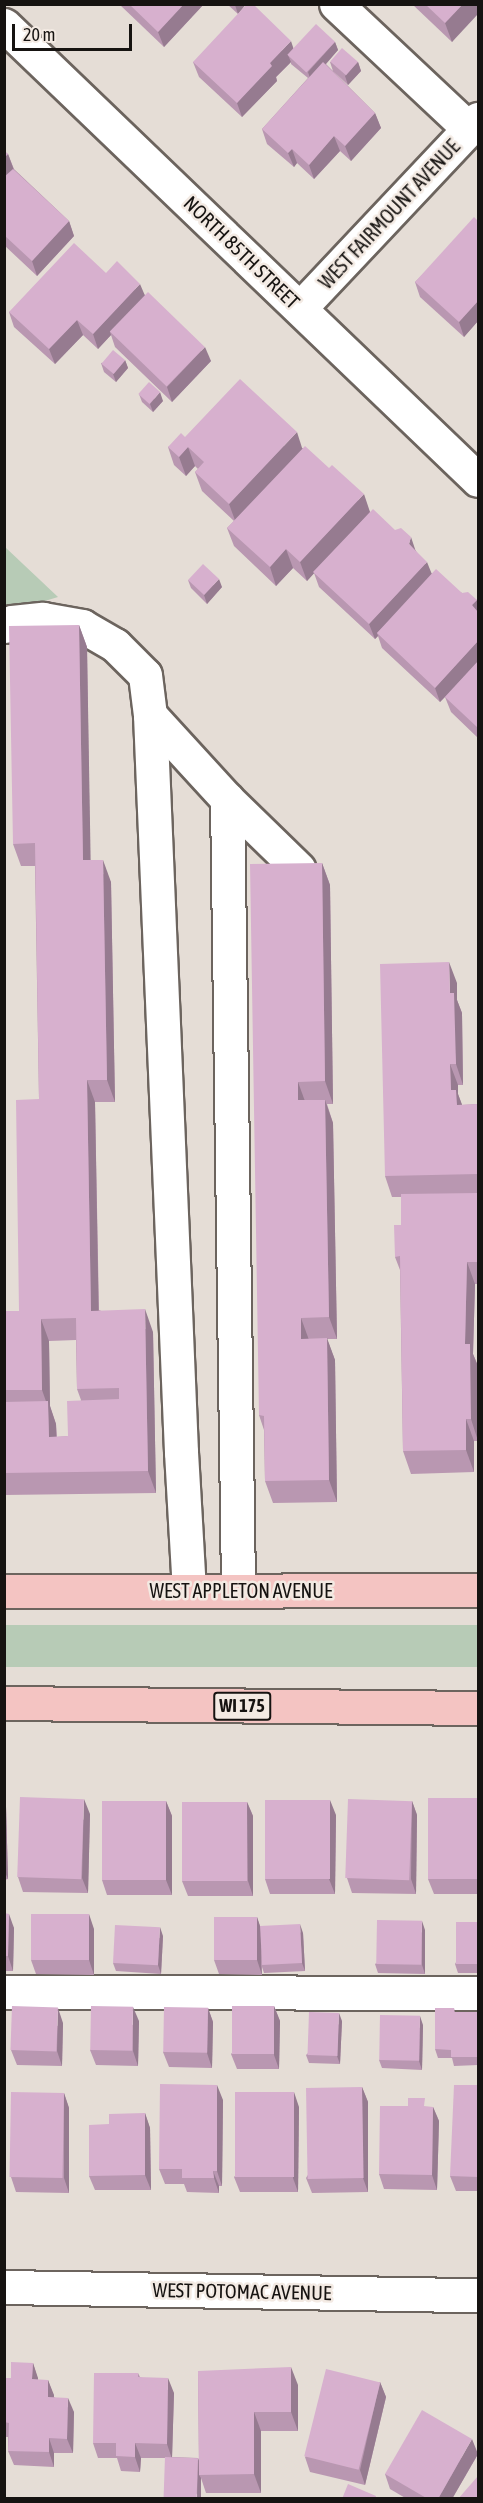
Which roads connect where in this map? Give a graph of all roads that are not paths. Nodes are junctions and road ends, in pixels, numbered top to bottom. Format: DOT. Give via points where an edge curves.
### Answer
graph roads {
  1 [pos="336,4"];
  2 [pos="4,25"];
  3 [pos="474,124"];
  4 [pos="300,309"];
  5 [pos="478,480"];
  6 [pos="4,626"];
  7 [pos="150,715"];
  8 [pos="227,799"];
  9 [pos="300,869"];
  10 [pos="189,1590"];
  11 [pos="478,1590"];
  12 [pos="4,1591"];
  13 [pos="238,1591"];
  14 [pos="4,1704"];
  15 [pos="478,1708"];
  16 [pos="4,1992"];
  17 [pos="478,1993"];
  18 [pos="4,2287"];
  19 [pos="478,2295"];
  1 -- 3 [label="street"];
  2 -- 4 [label="street, NORTH 85TH STREET"];
  3 -- 4 [label="street, WEST FAIRMOUNT AVENUE"];
  4 -- 5 [label="street, NORTH 85TH STREET"];
  6 -- 7 [label="street" via="43,619 82,626 116,645 145,675"];
  7 -- 8 [label="street"];
  7 -- 10 [label="street"];
  8 -- 9 [label="street"];
  8 -- 13 [label="street"];
  10 -- 12 [label="main road, WEST APPLETON AVENUE"];
  10 -- 13 [label="main road, WEST APPLETON AVENUE"];
  11 -- 13 [label="main road, WEST APPLETON AVENUE"];
  14 -- 15 [label="main road, WI 175"];
  16 -- 17 [label="street"];
  18 -- 19 [label="street, WEST POTOMAC AVENUE"];
}
